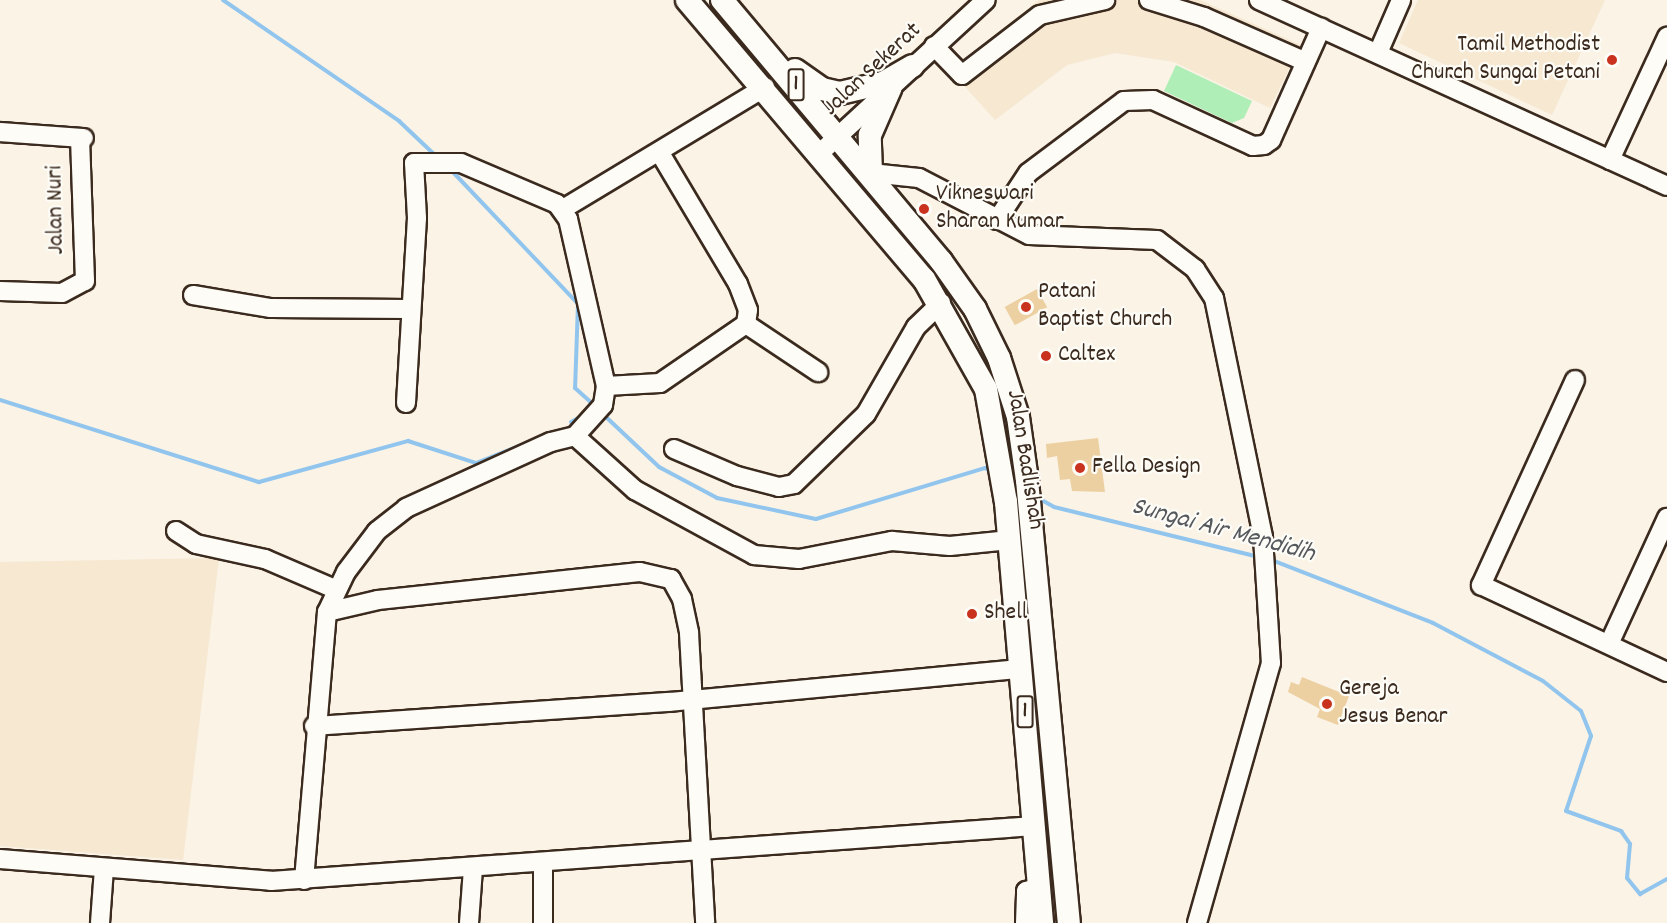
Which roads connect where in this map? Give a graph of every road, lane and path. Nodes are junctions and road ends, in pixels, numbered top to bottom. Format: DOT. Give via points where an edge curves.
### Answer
graph roads {
  1 [pos="687,0"];
  2 [pos="722,0"];
  3 [pos="986,0"];
  4 [pos="1105,0"];
  5 [pos="1149,0"];
  6 [pos="1259,0"];
  7 [pos="1401,0"];
  8 [pos="1321,28"];
  9 [pos="753,34"];
  10 [pos="1667,37"];
  11 [pos="934,46"];
  12 [pos="1378,53"];
  13 [pos="1306,62"];
  14 [pos="913,66"];
  15 [pos="765,87"];
  16 [pos="891,87"];
  17 [pos="0,132"];
  18 [pos="839,135"];
  19 [pos="821,152"];
  20 [pos="660,153"];
  21 [pos="1610,160"];
  22 [pos="871,173"];
  23 [pos="1667,186"];
  24 [pos="563,209"];
  25 [pos="997,220"];
  26 [pos="0,291"];
  27 [pos="193,295"];
  28 [pos="940,303"];
  29 [pos="408,309"];
  30 [pos="746,324"];
  31 [pos="818,372"];
  32 [pos="1575,380"];
  33 [pos="606,386"];
  34 [pos="406,403"];
  35 [pos="575,436"];
  36 [pos="675,448"];
  37 [pos="1667,518"];
  38 [pos="176,531"];
  39 [pos="1010,540"];
  40 [pos="1661,549"];
  41 [pos="335,589"];
  42 [pos="327,612"];
  43 [pos="1609,644"];
  44 [pos="1022,669"];
  45 [pos="1667,672"];
  46 [pos="692,699"];
  47 [pos="314,726"];
  48 [pos="1034,826"];
  49 [pos="702,852"];
  50 [pos="1036,855"];
  51 [pos="0,859"];
  52 [pos="543,863"];
  53 [pos="104,868"];
  54 [pos="474,868"];
  55 [pos="304,880"];
  56 [pos="1039,887"];
  57 [pos="100,923"];
  58 [pos="469,923"];
  59 [pos="543,923"];
  60 [pos="705,923"];
  61 [pos="1025,923"];
  62 [pos="1042,923"];
  63 [pos="1054,923"];
  64 [pos="1069,923"];
  65 [pos="1197,923"];
  1 -- 15 [label="main road, Jalan Badlishah / 1"];
  2 -- 9 [label="main road, Jalan Badlishah / 1"];
  3 -- 11 [label="street, Jalan Sekerat"];
  4 -- 11 [label="street" via="1040,15 962,75"];
  5 -- 13 [label="street" via="1204,17"];
  6 -- 8 [label="street"];
  7 -- 12 [label="street"];
  8 -- 12 [label="street"];
  8 -- 13 [label="street"];
  9 -- 14 [label="main road" via="806,79 840,93 866,89"];
  9 -- 18 [label="main road, Jalan Badlishah / 1"];
  10 -- 21 [label="street"];
  11 -- 14 [label="street, Jalan Sekerat"];
  12 -- 21 [label="street"];
  13 -- 25 [label="street" via="1264,145 1253,146 1153,100 1124,101 1028,173"];
  14 -- 16 [label="street, Jalan Sekerat"];
  15 -- 19 [label="main road, Jalan Badlishah / 1"];
  15 -- 20 [label="street"];
  16 -- 18 [label="street, Jalan Sekerat"];
  16 -- 22 [label="main road" via="870,135"];
  17 -- 26 [label="street, Jalan Nuri" via="82,138 86,280 62,292"];
  18 -- 19 [label="street, Jalan Sekerat"];
  18 -- 22 [label="main road, Jalan Badlishah / 1"];
  19 -- 28 [label="main road, Jalan Badlishah / 1"];
  20 -- 24 [label="street"];
  20 -- 30 [label="street" via="738,284 748,310"];
  21 -- 23 [label="street"];
  22 -- 25 [label="street" via="919,178"];
  22 -- 64 [label="main road, Jalan Badlishah / 1" via="975,309 1013,398 1027,480"];
  24 -- 29 [label="street" via="451,162 422,163"];
  24 -- 33 [label="street"];
  25 -- 65 [label="street" via="1038,237 1157,240 1195,268 1219,311 1263,537 1269,583 1268,681"];
  27 -- 29 [label="street" via="271,308"];
  28 -- 36 [label="street" via="916,327 866,414 794,484 779,487 737,477"];
  28 -- 39 [label="main road, Jalan Badlishah / 1" via="986,389 1003,467"];
  29 -- 34 [label="street"];
  30 -- 31 [label="street"];
  30 -- 33 [label="street" via="660,383"];
  32 -- 43 [label="street" via="1481,585"];
  33 -- 35 [label="street" via="603,405"];
  35 -- 39 [label="street" via="635,490 754,555 799,559 892,542 950,546"];
  35 -- 41 [label="street" via="551,442 406,508 377,531"];
  37 -- 40 [label="street"];
  38 -- 41 [label="street" via="196,544 265,559"];
  39 -- 44 [label="main road, Jalan Badlishah / 1"];
  40 -- 43 [label="street"];
  41 -- 42 [label="street"];
  42 -- 46 [label="street" via="378,600 652,572 671,579 682,599"];
  42 -- 47 [label="street"];
  43 -- 45 [label="street"];
  44 -- 46 [label="street"];
  44 -- 48 [label="main road, Jalan Badlishah / 1"];
  46 -- 47 [label="street"];
  46 -- 49 [label="street"];
  47 -- 55 [label="street"];
  48 -- 49 [label="street"];
  48 -- 50 [label="main road, Jalan Badlishah / 1"];
  49 -- 52 [label="street"];
  49 -- 60 [label="street"];
  50 -- 56 [label="main road, Jalan Badlishah / 1"];
  50 -- 63 [label="main road" via="1048,879"];
  51 -- 53 [label="street"];
  52 -- 54 [label="street"];
  52 -- 59 [label="street"];
  53 -- 55 [label="street" via="239,881"];
  53 -- 57 [label="street"];
  54 -- 55 [label="street"];
  54 -- 58 [label="street"];
  56 -- 61 [label="street" via="1026,891"];
  56 -- 62 [label="main road, Jalan Badlishah / 1"];
}
